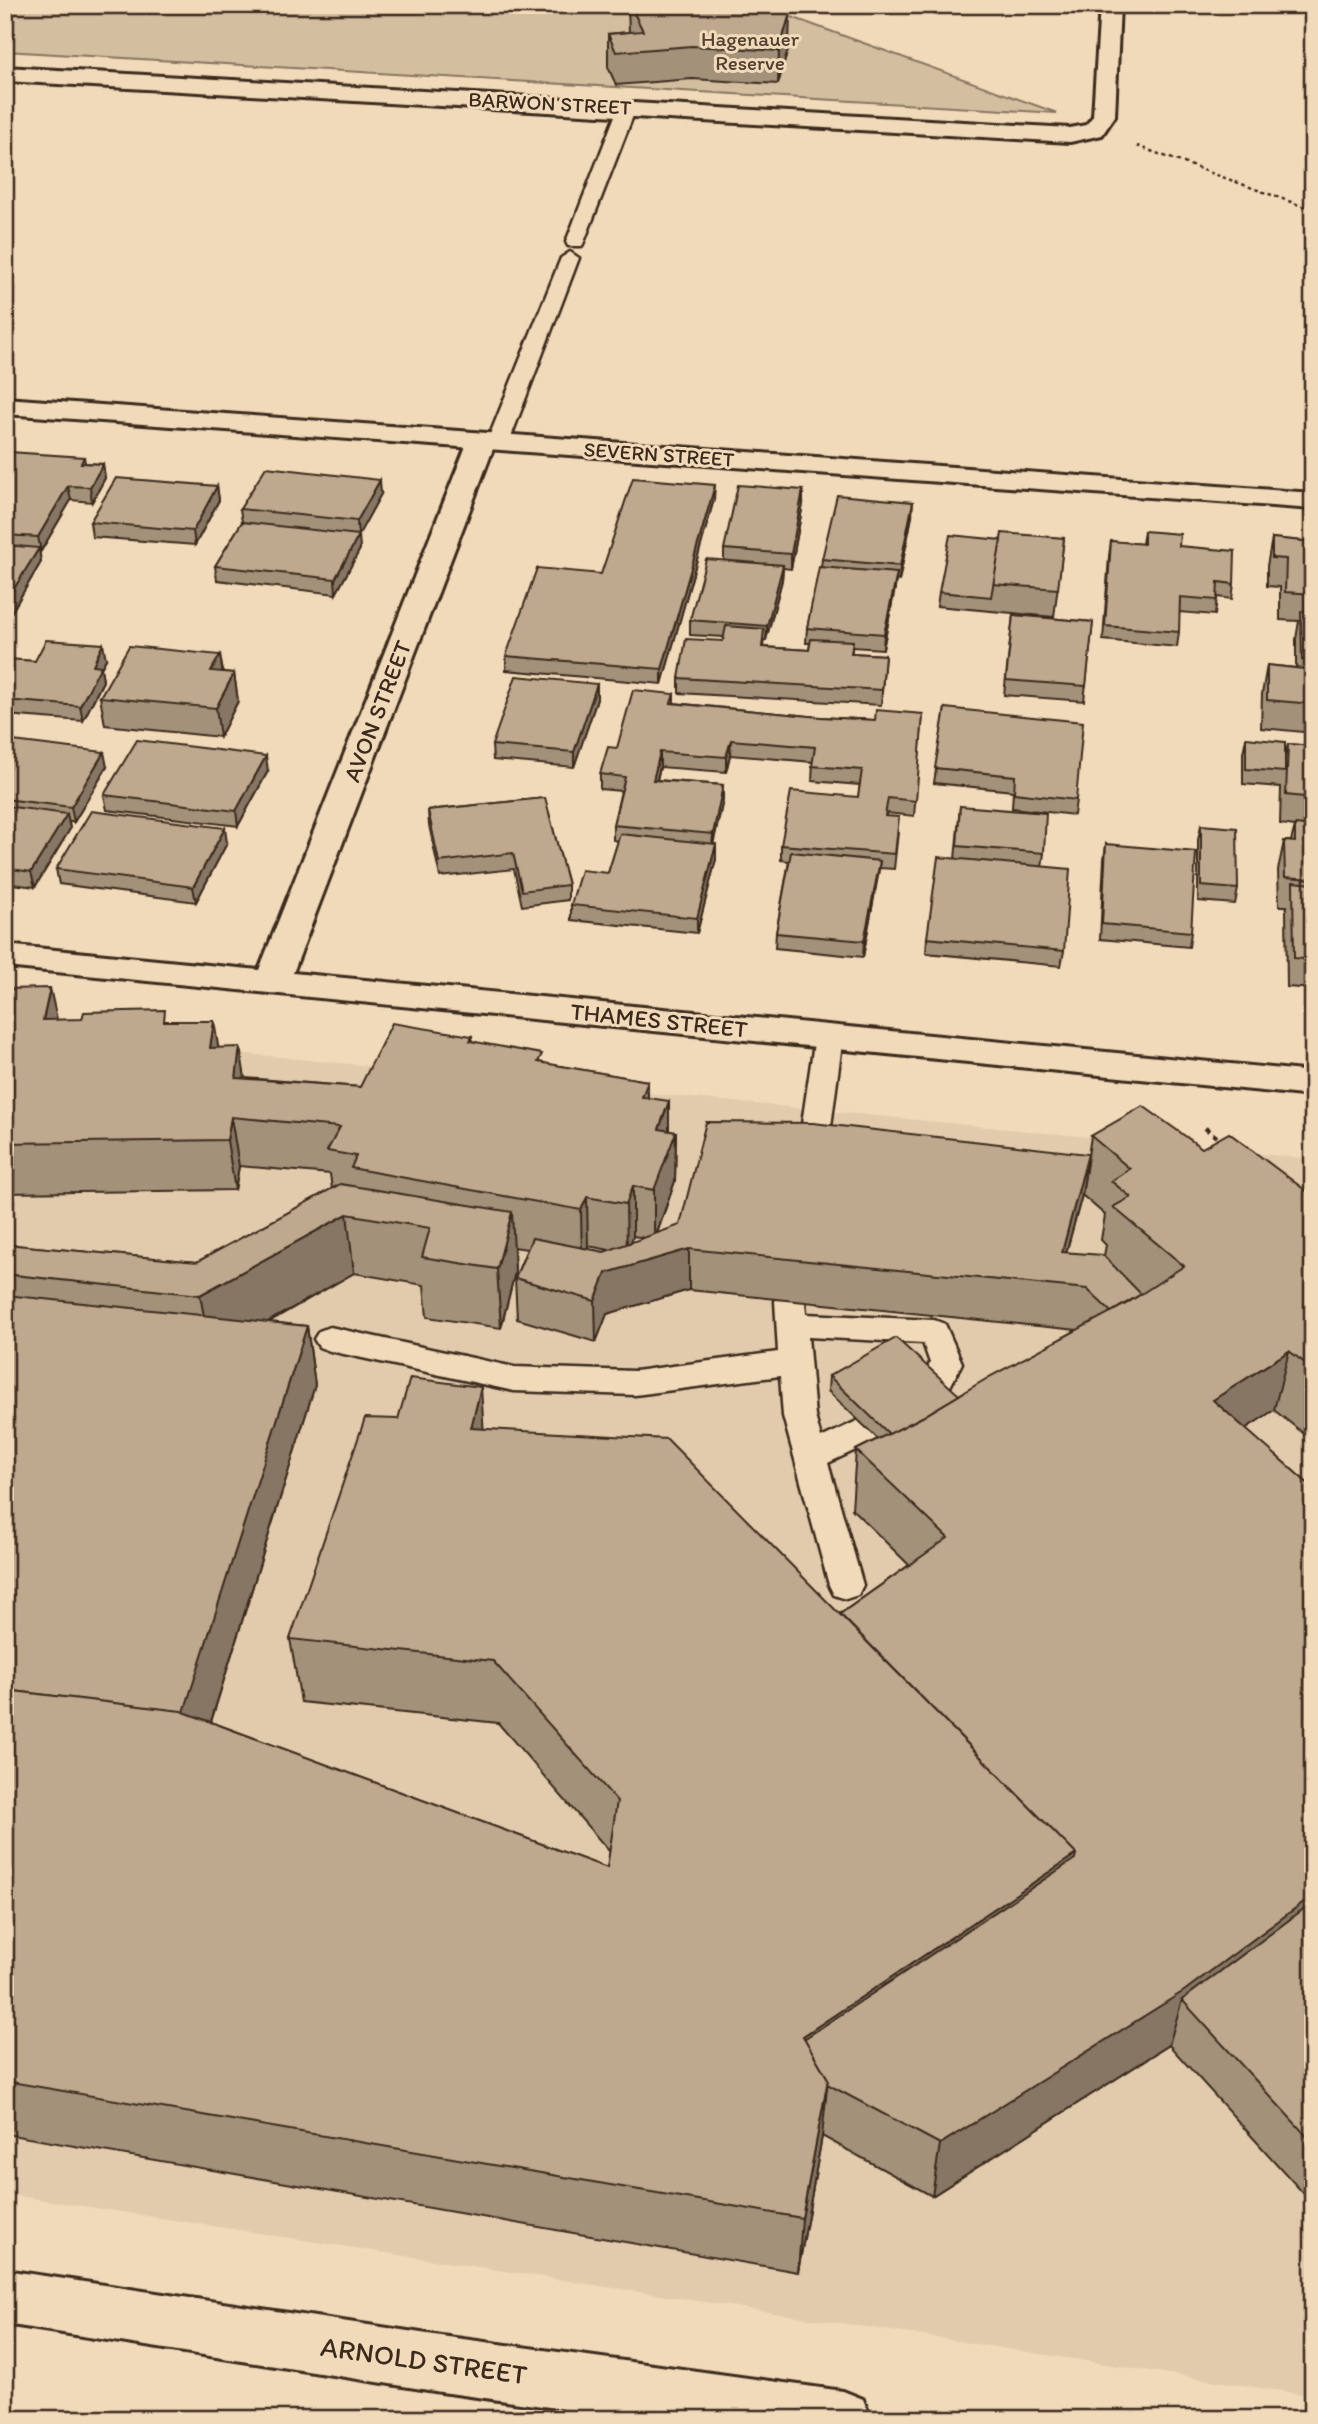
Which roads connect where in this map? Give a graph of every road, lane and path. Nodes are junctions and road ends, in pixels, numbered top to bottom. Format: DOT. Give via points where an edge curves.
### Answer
graph roads {
  1 [pos="1110,5"];
  2 [pos="5,74"];
  3 [pos="626,108"];
  4 [pos="1094,130"];
  5 [pos="1313,210"];
  6 [pos="5,406"];
  7 [pos="490,442"];
  8 [pos="1313,500"];
  9 [pos="5,956"];
  10 [pos="272,981"];
  11 [pos="829,1036"];
  12 [pos="1313,1084"];
  13 [pos="1205,1128"];
  14 [pos="1226,1145"];
  15 [pos="811,1164"];
  16 [pos="330,1339"];
  17 [pos="795,1362"];
  18 [pos="810,1457"];
  19 [pos="846,1585"];
  20 [pos="5,2297"];
  21 [pos="843,2419"];
  1 -- 4 [label="street" via="1104,116"];
  2 -- 3 [label="street, BARWON STREET"];
  3 -- 4 [label="street, BARWON STREET" via="1070,135"];
  3 -- 7 [label="lane" via="573,250"];
  4 -- 5 [label="path"];
  6 -- 7 [label="street, SEVERN STREET"];
  7 -- 8 [label="street, SEVERN STREET"];
  7 -- 10 [label="street, AVON STREET"];
  9 -- 10 [label="street, THAMES STREET"];
  10 -- 11 [label="street, THAMES STREET"];
  11 -- 12 [label="street, THAMES STREET"];
  11 -- 15 [label="lane"];
  13 -- 14 [label="path"];
  16 -- 17 [label="lane" via="514,1380 635,1383"];
  17 -- 18 [label="lane" via="799,1416"];
  17 -- 18 [label="lane" via="791,1313 934,1332 946,1363 934,1389 868,1430"];
  18 -- 19 [label="lane"];
  20 -- 21 [label="street, ARNOLD STREET"];
}
